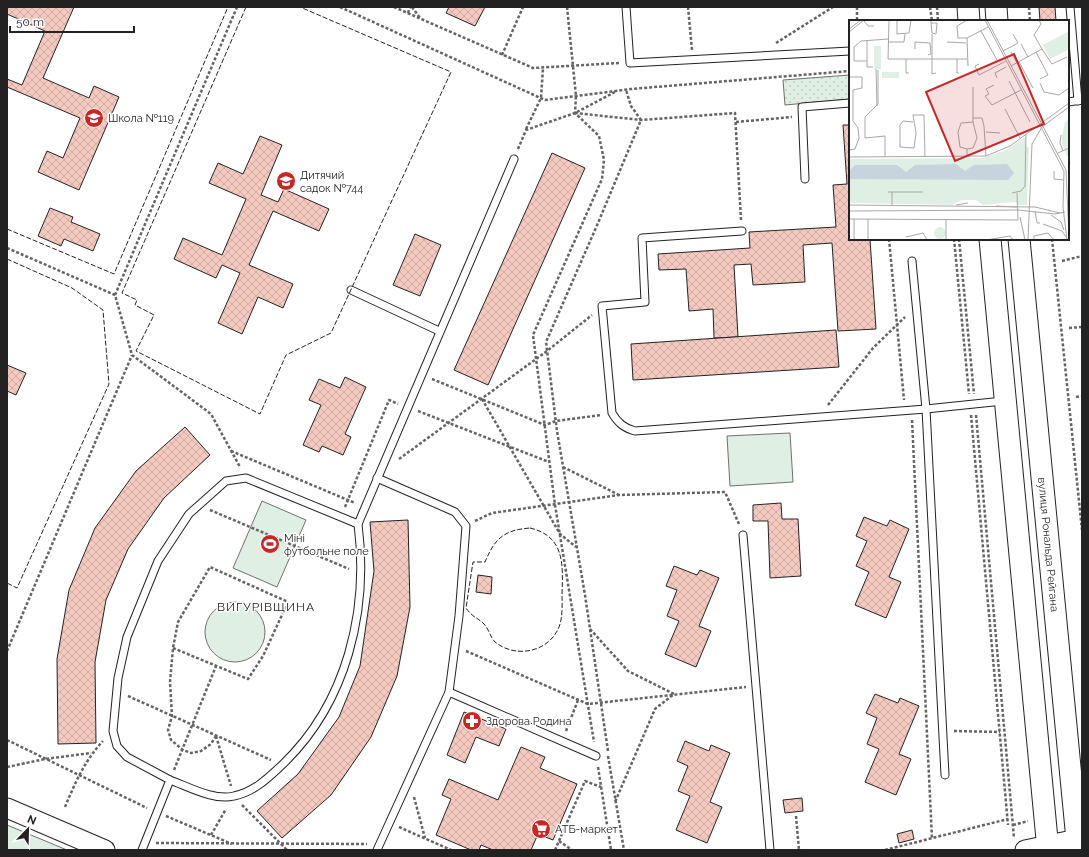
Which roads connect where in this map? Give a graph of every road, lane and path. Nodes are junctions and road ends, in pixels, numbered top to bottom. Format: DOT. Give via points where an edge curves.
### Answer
graph roads {
  1 [pos="237,7"];
  2 [pos="340,7"];
  3 [pos="394,7"];
  4 [pos="411,7"];
  5 [pos="523,7"];
  6 [pos="567,7"];
  7 [pos="626,7"];
  8 [pos="688,7"];
  9 [pos="833,7"];
  10 [pos="857,7"];
  11 [pos="930,7"];
  12 [pos="937,7"];
  13 [pos="968,7"];
  14 [pos="996,7"];
  15 [pos="1028,7"];
  16 [pos="1070,7"];
  17 [pos="408,13"];
  18 [pos="421,19"];
  19 [pos="857,20"];
  20 [pos="932,20"];
  21 [pos="938,20"];
  22 [pos="969,20"];
  23 [pos="997,20"];
  24 [pos="1030,20"];
  25 [pos="780,45"];
  26 [pos="699,51"];
  27 [pos="849,51"];
  28 [pos="502,55"];
  29 [pos="630,63"];
  30 [pos="574,66"];
  31 [pos="543,68"];
  32 [pos="849,71"];
  33 [pos="626,90"];
  34 [pos="617,91"];
  35 [pos="576,96"];
  36 [pos="541,98"];
  37 [pos="1080,100"];
  38 [pos="1069,102"];
  39 [pos="849,103"];
  40 [pos="575,113"];
  41 [pos="802,116"];
  42 [pos="641,120"];
  43 [pos="736,122"];
  44 [pos="526,130"];
  45 [pos="514,159"];
  46 [pos="805,179"];
  47 [pos="742,231"];
  48 [pos="889,240"];
  49 [pos="954,240"];
  50 [pos="959,240"];
  51 [pos="990,240"];
  52 [pos="1019,240"];
  53 [pos="1052,240"];
  54 [pos="7,248"];
  55 [pos="1082,256"];
  56 [pos="912,261"];
  57 [pos="1062,261"];
  58 [pos="351,290"];
  59 [pos="115,295"];
  60 [pos="602,306"];
  61 [pos="916,306"];
  62 [pos="897,325"];
  63 [pos="1082,327"];
  64 [pos="1069,328"];
  65 [pos="439,330"];
  66 [pos="547,352"];
  67 [pos="132,355"];
  68 [pos="536,359"];
  69 [pos="421,374"];
  70 [pos="1082,396"];
  71 [pos="1076,397"];
  72 [pos="482,398"];
  73 [pos="1004,401"];
  74 [pos="972,405"];
  75 [pos="407,407"];
  76 [pos="926,409"];
  77 [pos="908,411"];
  78 [pos="612,413"];
  79 [pos="818,417"];
  80 [pos="556,421"];
  81 [pos="448,423"];
  82 [pos="545,425"];
  83 [pos="508,445"];
  84 [pos="231,451"];
  85 [pos="550,462"];
  86 [pos="563,467"];
  87 [pos="378,476"];
  88 [pos="246,478"];
  89 [pos="619,495"];
  90 [pos="348,500"];
  91 [pos="569,502"];
  92 [pos="555,505"];
  93 [pos="544,506"];
  94 [pos="365,507"];
  95 [pos="210,510"];
  96 [pos="341,518"];
  97 [pos="358,524"];
  98 [pos="466,526"];
  99 [pos="1082,530"];
  100 [pos="560,534"];
  101 [pos="743,535"];
  102 [pos="577,547"];
  103 [pos="360,573"];
  104 [pos="590,629"];
  105 [pos="455,646"];
  106 [pos="173,648"];
  107 [pos="7,651"];
  108 [pos="216,666"];
  109 [pos="756,686"];
  110 [pos="116,691"];
  111 [pos="450,692"];
  112 [pos="674,694"];
  113 [pos="578,700"];
  114 [pos="601,702"];
  115 [pos="588,704"];
  116 [pos="172,716"];
  117 [pos="193,726"];
  118 [pos="927,730"];
  119 [pos="112,731"];
  120 [pos="943,731"];
  121 [pos="1000,732"];
  122 [pos="216,736"];
  123 [pos="7,740"];
  124 [pos="562,741"];
  125 [pos="183,750"];
  126 [pos="92,753"];
  127 [pos="596,756"];
  128 [pos="45,759"];
  129 [pos="282,764"];
  130 [pos="7,767"];
  131 [pos="79,775"];
  132 [pos="945,775"];
  133 [pos="410,779"];
  134 [pos="170,780"];
  135 [pos="601,787"];
  136 [pos="234,796"];
  137 [pos="615,802"];
  138 [pos="65,807"];
  139 [pos="7,808"];
  140 [pos="157,812"];
  141 [pos="796,816"];
  142 [pos="1008,819"];
  143 [pos="389,823"];
  144 [pos="1008,825"];
  145 [pos="1013,825"];
  146 [pos="211,835"];
  147 [pos="425,839"];
  148 [pos="932,839"];
  149 [pos="559,841"];
  150 [pos="1079,842"];
  151 [pos="149,843"];
  152 [pos="232,844"];
  153 [pos="280,844"];
  154 [pos="379,847"];
  155 [pos="1048,848"];
  156 [pos="105,850"];
  157 [pos="142,850"];
  158 [pos="287,850"];
  159 [pos="451,850"];
  160 [pos="555,850"];
  161 [pos="572,850"];
  162 [pos="611,850"];
  163 [pos="624,850"];
  164 [pos="770,850"];
  165 [pos="799,850"];
  166 [pos="886,850"];
  167 [pos="1025,850"];
  1 -- 59 [label="path"];
  2 -- 36 [label="path"];
  3 -- 17 [label="path"];
  4 -- 17 [label="path"];
  4 -- 18 [label="path"];
  5 -- 28 [label="path"];
  6 -- 30 [label="path"];
  7 -- 29 [label="lane"];
  8 -- 26 [label="path" via="692,52"];
  9 -- 25 [label="path" via="772,46"];
  10 -- 19 [label="path"];
  11 -- 20 [label="path"];
  12 -- 21 [label="path"];
  13 -- 22 [label="main road"];
  14 -- 23 [label="main road"];
  15 -- 24 [label="path"];
  16 -- 37 [label="lane"];
  17 -- 18 [label="path"];
  18 -- 28 [label="path"];
  27 -- 29 [label="lane"];
  28 -- 31 [label="path" via="533,68"];
  29 -- 30 [label="path"];
  30 -- 31 [label="path"];
  30 -- 35 [label="path"];
  31 -- 36 [label="path"];
  32 -- 33 [label="path"];
  33 -- 34 [label="path"];
  33 -- 42 [label="path" via="631,106"];
  34 -- 35 [label="path"];
  34 -- 40 [label="path"];
  35 -- 36 [label="path" via="545,100"];
  35 -- 40 [label="path"];
  36 -- 44 [label="path"];
  37 -- 38 [label="lane"];
  39 -- 41 [label="lane" via="802,107"];
  40 -- 42 [label="path"];
  40 -- 44 [label="path"];
  40 -- 68 [label="path" via="599,136 604,160 602,179 533,335"];
  41 -- 43 [label="path"];
  41 -- 46 [label="lane"];
  42 -- 43 [label="path" via="735,113"];
  42 -- 66 [label="path" via="546,342"];
  43 -- 47 [label="path"];
  44 -- 45 [label="path"];
  45 -- 65 [label="lane"];
  47 -- 60 [label="lane" via="642,238 645,302"];
  48 -- 62 [label="path"];
  49 -- 74 [label="path"];
  50 -- 74 [label="path"];
  51 -- 73 [label="main road"];
  52 -- 150 [label="main road, вулиця Рональда Рейгана"];
  53 -- 99 [label="path"];
  54 -- 59 [label="path"];
  55 -- 57 [label="path"];
  56 -- 61 [label="lane"];
  58 -- 65 [label="lane"];
  59 -- 67 [label="path"];
  60 -- 66 [label="path"];
  60 -- 78 [label="lane"];
  61 -- 62 [label="path"];
  61 -- 76 [label="lane"];
  62 -- 77 [label="path"];
  62 -- 79 [label="path" via="873,348"];
  63 -- 64 [label="path"];
  65 -- 69 [label="lane"];
  66 -- 68 [label="path"];
  66 -- 80 [label="path"];
  67 -- 84 [label="path" via="211,414"];
  67 -- 107 [label="path"];
  68 -- 72 [label="path"];
  68 -- 82 [label="path"];
  69 -- 72 [label="path"];
  69 -- 75 [label="lane"];
  70 -- 71 [label="path"];
  72 -- 81 [label="path"];
  72 -- 82 [label="path"];
  72 -- 83 [label="path"];
  73 -- 74 [label="lane"];
  73 -- 155 [label="main road"];
  74 -- 76 [label="lane"];
  74 -- 121 [label="path"];
  74 -- 145 [label="path"];
  75 -- 81 [label="path"];
  75 -- 87 [label="lane"];
  75 -- 90 [label="path" via="389,400"];
  76 -- 77 [label="lane"];
  76 -- 120 [label="lane"];
  77 -- 79 [label="lane"];
  77 -- 118 [label="path"];
  78 -- 79 [label="lane" via="626,428 635,431"];
  78 -- 80 [label="path"];
  80 -- 82 [label="path"];
  80 -- 86 [label="path"];
  81 -- 83 [label="path"];
  81 -- 87 [label="path"];
  82 -- 85 [label="path"];
  83 -- 85 [label="path"];
  83 -- 93 [label="path"];
  84 -- 88 [label="path"];
  84 -- 90 [label="path"];
  85 -- 92 [label="path"];
  86 -- 89 [label="path"];
  86 -- 91 [label="path"];
  87 -- 94 [label="lane"];
  87 -- 98 [label="lane" via="455,512"];
  88 -- 96 [label="lane"];
  88 -- 110 [label="lane" via="226,481 189,514 158,561 127,637"];
  89 -- 91 [label="path"];
  89 -- 101 [label="path" via="725,492"];
  90 -- 94 [label="path"];
  90 -- 96 [label="path"];
  91 -- 92 [label="path"];
  91 -- 102 [label="path"];
  92 -- 93 [label="path"];
  92 -- 100 [label="path"];
  93 -- 98 [label="path" via="492,513"];
  93 -- 100 [label="path"];
  94 -- 97 [label="lane"];
  95 -- 103 [label="path"];
  96 -- 97 [label="lane"];
  97 -- 103 [label="lane"];
  98 -- 105 [label="lane"];
  100 -- 102 [label="path"];
  100 -- 115 [label="path"];
  101 -- 109 [label="lane"];
  102 -- 104 [label="path"];
  103 -- 129 [label="lane" via="360,595 349,655 330,704 293,754"];
  104 -- 112 [label="path" via="628,671"];
  104 -- 114 [label="path"];
  105 -- 111 [label="lane"];
  105 -- 113 [label="path"];
  106 -- 108 [label="path"];
  106 -- 108 [label="path" via="178,622 210,567 288,602 263,656 248,679"];
  106 -- 116 [label="path" via="170,682"];
  108 -- 117 [label="path"];
  109 -- 112 [label="path"];
  109 -- 164 [label="lane"];
  110 -- 116 [label="path"];
  110 -- 119 [label="lane"];
  111 -- 124 [label="lane"];
  111 -- 133 [label="lane"];
  112 -- 114 [label="path"];
  112 -- 137 [label="path" via="656,708"];
  113 -- 115 [label="path"];
  113 -- 124 [label="path"];
  114 -- 115 [label="path"];
  114 -- 137 [label="path"];
  115 -- 127 [label="path"];
  116 -- 117 [label="path"];
  116 -- 125 [label="path" via="168,730 171,740"];
  117 -- 122 [label="path"];
  117 -- 125 [label="path"];
  118 -- 120 [label="path"];
  118 -- 148 [label="path"];
  119 -- 126 [label="path"];
  119 -- 134 [label="lane" via="117,746 127,757"];
  120 -- 121 [label="path"];
  120 -- 132 [label="lane"];
  121 -- 142 [label="path"];
  122 -- 125 [label="path" via="211,744 201,751 191,753"];
  122 -- 129 [label="path"];
  122 -- 136 [label="path"];
  123 -- 128 [label="path"];
  124 -- 127 [label="lane"];
  125 -- 134 [label="path"];
  126 -- 128 [label="path"];
  126 -- 131 [label="path"];
  127 -- 135 [label="path"];
  128 -- 130 [label="path"];
  128 -- 131 [label="path"];
  129 -- 136 [label="lane" via="262,784"];
  131 -- 138 [label="path"];
  131 -- 140 [label="path"];
  133 -- 143 [label="lane"];
  133 -- 147 [label="path"];
  134 -- 136 [label="lane" via="219,797"];
  134 -- 140 [label="lane"];
  135 -- 149 [label="path" via="584,781"];
  135 -- 162 [label="path"];
  136 -- 146 [label="path"];
  136 -- 153 [label="path"];
  137 -- 163 [label="path"];
  139 -- 156 [label="street"];
  140 -- 146 [label="path"];
  140 -- 157 [label="lane"];
  141 -- 165 [label="path"];
  142 -- 144 [label="path"];
  142 -- 148 [label="path"];
  143 -- 147 [label="path"];
  143 -- 154 [label="lane"];
  146 -- 152 [label="path"];
  147 -- 159 [label="path"];
  148 -- 166 [label="path"];
  149 -- 160 [label="path"];
  149 -- 161 [label="path"];
  150 -- 155 [label="street"];
  151 -- 152 [label="path"];
  152 -- 153 [label="path"];
  153 -- 154 [label="path"];
  153 -- 158 [label="path"];
  155 -- 167 [label="street"];
}
